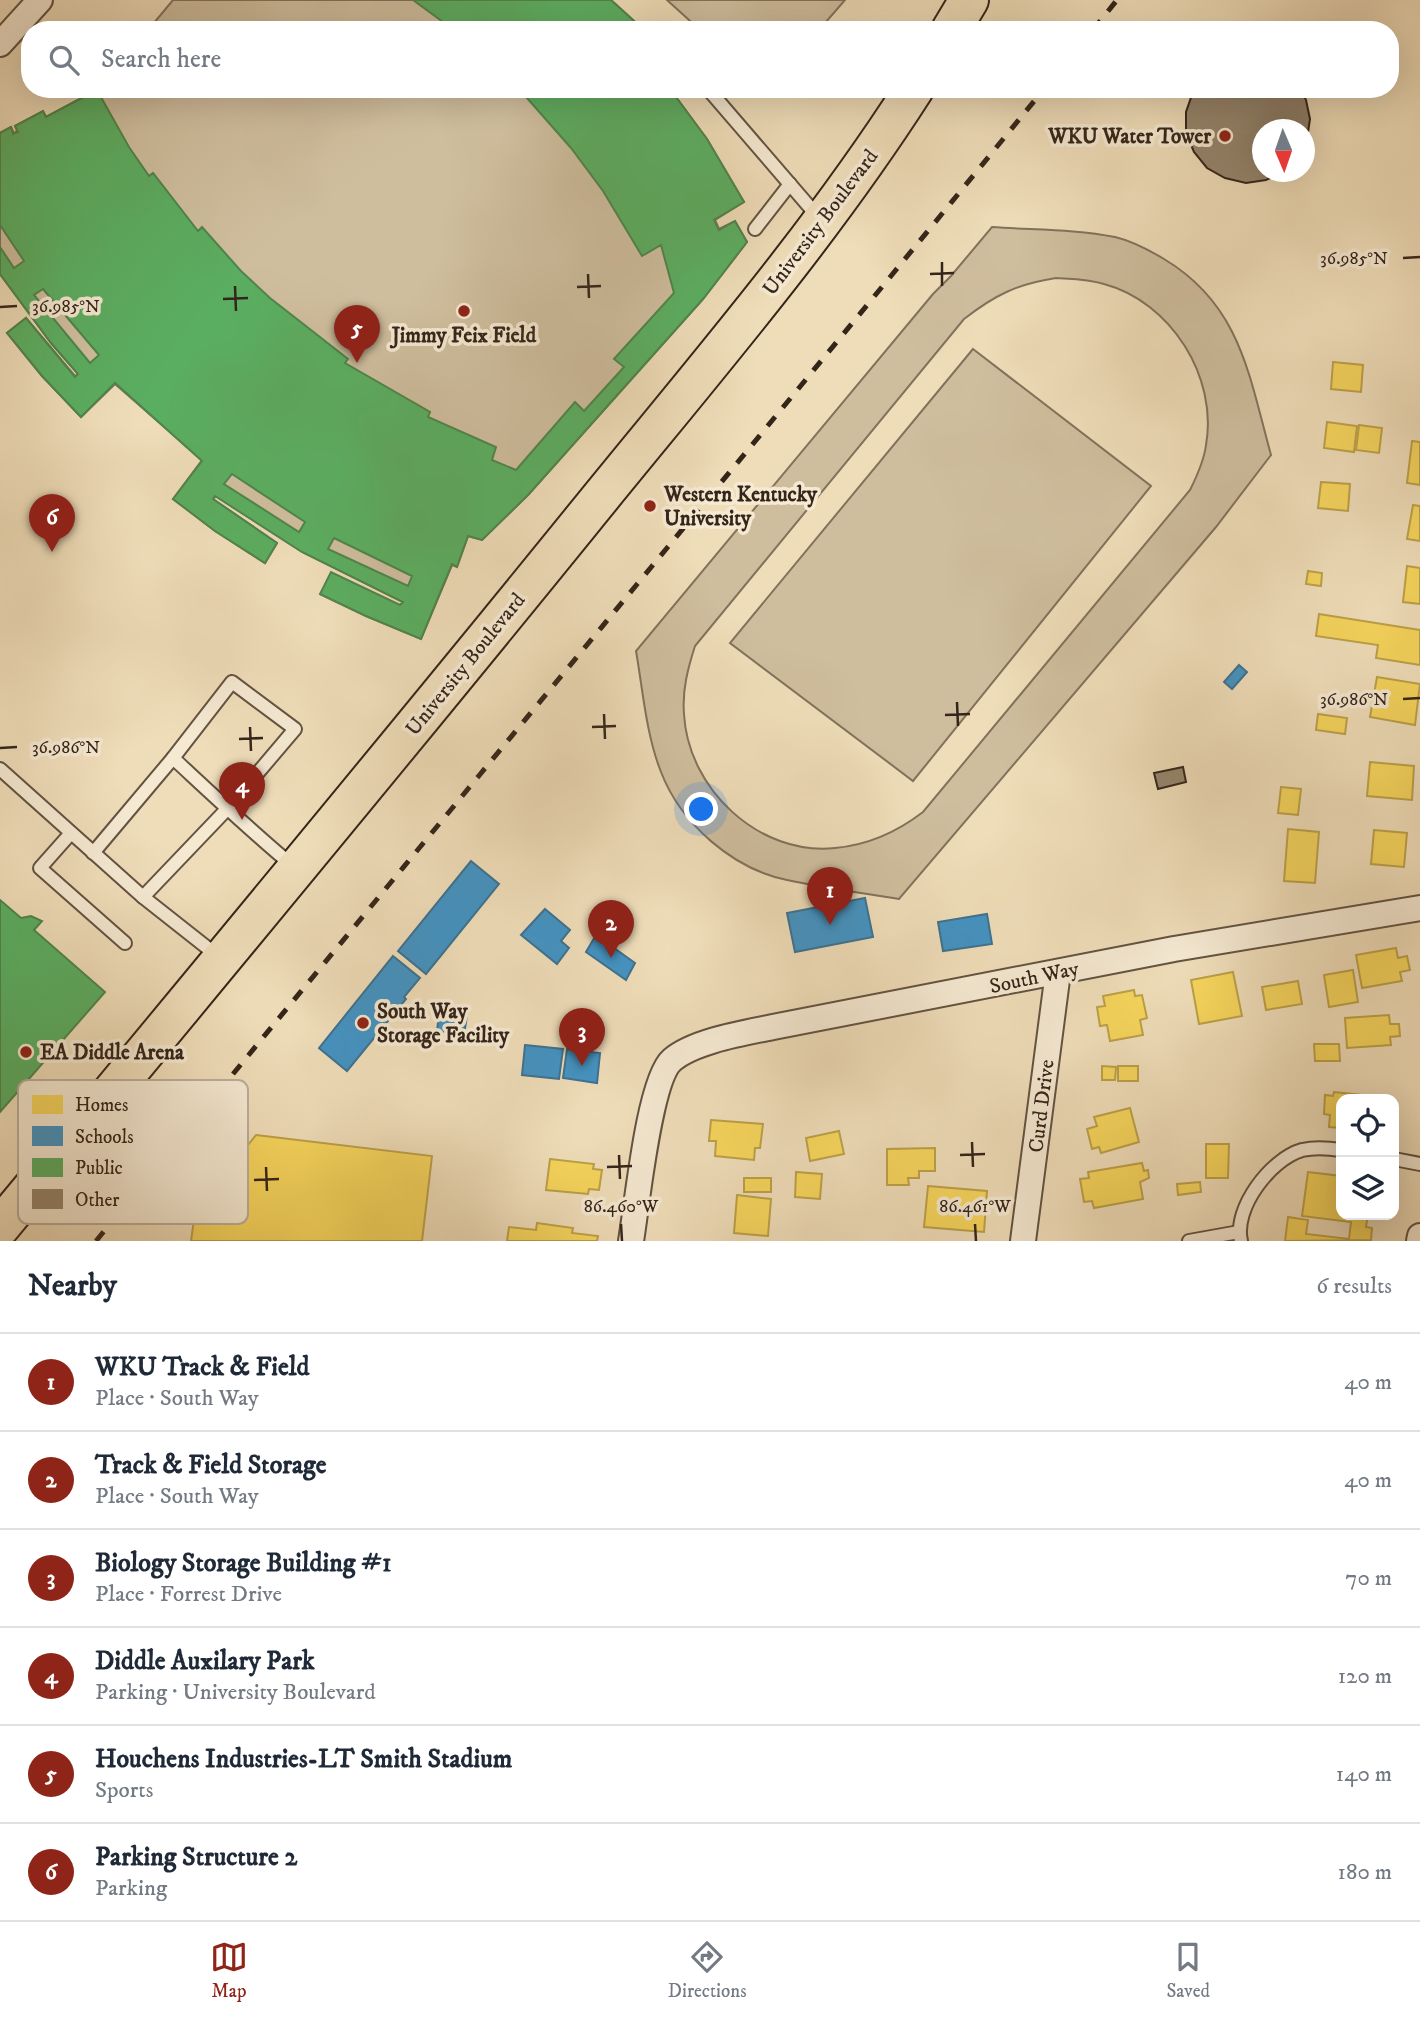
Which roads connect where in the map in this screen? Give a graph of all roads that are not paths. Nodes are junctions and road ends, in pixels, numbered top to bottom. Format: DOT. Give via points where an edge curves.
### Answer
graph roads {
  1 [pos="40,0"];
  2 [pos="0,44"];
  3 [pos="716,98"];
  4 [pos="908,98"];
  5 [pos="790,184"];
  6 [pos="822,221"];
  7 [pos="755,229"];
  8 [pos="173,758"];
  9 [pos="0,769"];
  10 [pos="228,808"];
  11 [pos="71,833"];
  12 [pos="93,853"];
  13 [pos="296,869"];
  14 [pos="143,897"];
  15 [pos="1420,908"];
  16 [pos="125,943"];
  17 [pos="222,960"];
  18 [pos="1058,972"];
  19 [pos="122,1080"];
  20 [pos="1336,1149"];
  21 [pos="1399,1160"];
  22 [pos="1420,1164"];
  23 [pos="18,1205"];
  24 [pos="0,1227"];
  25 [pos="1240,1236"];
  26 [pos="632,1241"];
  27 [pos="1023,1241"];
  28 [pos="1189,1241"];
  1 -- 2 [label="street"];
  3 -- 5 [label="lane"];
  4 -- 6 [label="main road, University Boulevard"];
  5 -- 6 [label="lane"];
  5 -- 7 [label="lane"];
  6 -- 13 [label="main road, University Boulevard"];
  8 -- 10 [label="lane"];
  8 -- 10 [label="lane" via="232,682 295,729"];
  8 -- 12 [label="lane"];
  9 -- 11 [label="lane"];
  10 -- 13 [label="lane"];
  10 -- 14 [label="lane"];
  11 -- 12 [label="lane"];
  11 -- 16 [label="lane" via="40,868"];
  12 -- 14 [label="lane"];
  13 -- 17 [label="main road, University Boulevard"];
  14 -- 17 [label="lane"];
  15 -- 18 [label="street, South Way"];
  17 -- 19 [label="main road, University Boulevard"];
  18 -- 26 [label="street, South Way" via="773,1027 681,1053 668,1063 662,1076"];
  18 -- 27 [label="street, Curd Drive"];
  20 -- 25 [label="lane" via="1301,1150 1282,1160 1245,1206"];
  21 -- 22 [label="lane"];
  23 -- 24 [label="main road, University Boulevard"];
  25 -- 28 [label="lane"];
}
